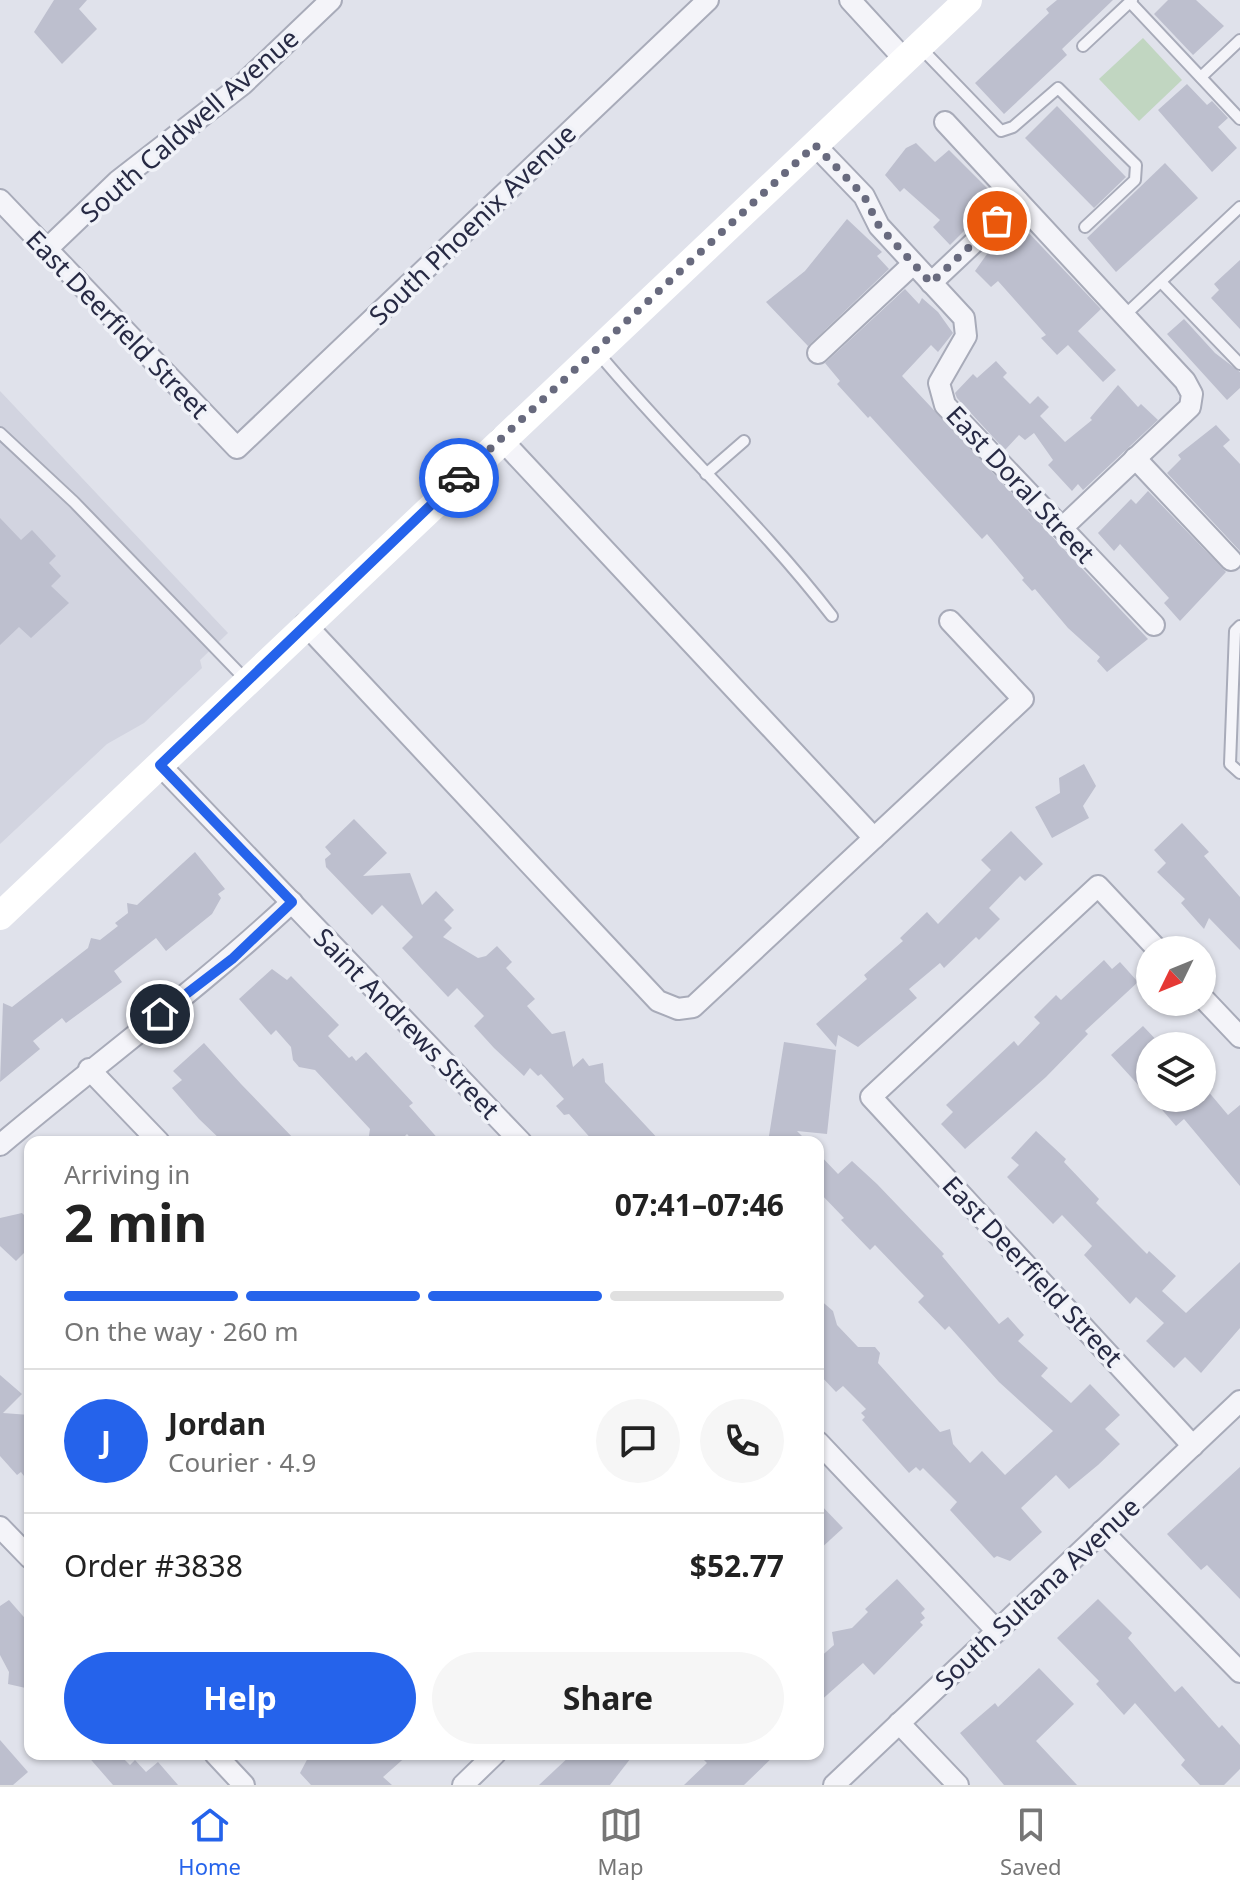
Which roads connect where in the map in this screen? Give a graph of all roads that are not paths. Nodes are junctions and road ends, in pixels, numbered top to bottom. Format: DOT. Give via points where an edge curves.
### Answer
graph roads {
  1 [pos="331,0"];
  2 [pos="708,0"];
  3 [pos="850,0"];
  4 [pos="968,0"];
  5 [pos="1131,1"];
  6 [pos="1240,40"];
  7 [pos="1083,46"];
  8 [pos="912,53"];
  9 [pos="1201,77"];
  10 [pos="1240,119"];
  11 [pos="945,122"];
  12 [pos="815,145"];
  13 [pos="0,200"];
  14 [pos="1018,201"];
  15 [pos="1240,207"];
  16 [pos="1085,227"];
  17 [pos="47,249"];
  18 [pos="913,264"];
  19 [pos="1161,282"];
  20 [pos="931,283"];
  21 [pos="1125,315"];
  22 [pos="595,349"];
  23 [pos="818,353"];
  24 [pos="1240,364"];
  25 [pos="0,433"];
  26 [pos="501,439"];
  27 [pos="744,441"];
  28 [pos="237,448"];
  29 [pos="1135,458"];
  30 [pos="706,474"];
  31 [pos="1062,528"];
  32 [pos="1231,560"];
  33 [pos="832,616"];
  34 [pos="950,621"];
  35 [pos="305,624"];
  36 [pos="1154,625"];
  37 [pos="1240,626"];
  38 [pos="246,680"];
  39 [pos="160,765"];
  40 [pos="1240,773"];
  41 [pos="874,838"];
  42 [pos="292,902"];
  43 [pos="0,916"];
  44 [pos="1145,936"];
  45 [pos="1216,1012"];
  46 [pos="1240,1037"];
  47 [pos="89,1069"];
  48 [pos="153,1136"];
  49 [pos="515,1136"];
  50 [pos="0,1145"];
  51 [pos="1240,1401"];
  52 [pos="1193,1446"];
  53 [pos="824,1448"];
  54 [pos="0,1527"];
  55 [pos="1102,1531"];
  56 [pos="24,1552"];
  57 [pos="997,1631"];
  58 [pos="1240,1672"];
  59 [pos="899,1723"];
  60 [pos="221,1760"];
  61 [pos="489,1760"];
  62 [pos="244,1785"];
  63 [pos="463,1785"];
  64 [pos="834,1785"];
  65 [pos="958,1785"];
  1 -- 17 [label="street, South Caldwell Avenue" via="243,84 118,181"];
  2 -- 28 [label="street, South Phoenix Avenue"];
  3 -- 8 [label="street"];
  4 -- 8 [label="street"];
  5 -- 7 [label="lane"];
  5 -- 9 [label="lane"];
  6 -- 9 [label="lane"];
  8 -- 12 [label="street"];
  8 -- 16 [label="lane" via="1001,131 1013,127 1058,88 1136,165 1135,180"];
  9 -- 10 [label="lane"];
  11 -- 14 [label="street"];
  12 -- 18 [label="street, East Doral Street" via="864,196 879,226"];
  12 -- 22 [label="street"];
  13 -- 17 [label="street, East Deerfield Street"];
  14 -- 20 [label="street"];
  14 -- 21 [label="street"];
  15 -- 19 [label="lane"];
  17 -- 28 [label="street, East Deerfield Street"];
  18 -- 20 [label="street, East Doral Street"];
  18 -- 23 [label="street"];
  19 -- 21 [label="lane"];
  19 -- 24 [label="lane"];
  20 -- 31 [label="street, East Doral Street" via="967,325 939,383 945,405"];
  21 -- 29 [label="street" via="1192,394 1190,407"];
  22 -- 26 [label="street"];
  22 -- 30 [label="lane"];
  25 -- 38 [label="lane"];
  26 -- 35 [label="street"];
  26 -- 41 [label="street"];
  27 -- 30 [label="lane"];
  29 -- 31 [label="street"];
  29 -- 32 [label="street"];
  30 -- 33 [label="lane"];
  31 -- 36 [label="street, East Doral Street"];
  34 -- 41 [label="street" via="1023,699"];
  35 -- 38 [label="street"];
  35 -- 41 [label="street" via="658,1001 678,1009 693,1007"];
  37 -- 40 [label="lane" via="1235,631 1230,764"];
  38 -- 39 [label="street"];
  39 -- 42 [label="street, Saint Andrews Street"];
  39 -- 43 [label="street"];
  42 -- 47 [label="street" via="232,959"];
  42 -- 49 [label="street, Saint Andrews Street"];
  44 -- 52 [label="street, East Deerfield Street" via="1098,886 871,1097"];
  45 -- 46 [label="street"];
  47 -- 48 [label="street"];
  47 -- 50 [label="street"];
  51 -- 52 [label="street, South Sultana Avenue"];
  52 -- 55 [label="street, South Sultana Avenue"];
  53 -- 57 [label="street"];
  54 -- 56 [label="street"];
  55 -- 57 [label="street, South Sultana Avenue"];
  55 -- 58 [label="street"];
  57 -- 59 [label="street, South Sultana Avenue"];
  59 -- 64 [label="street, South Sultana Avenue"];
  59 -- 65 [label="street"];
  60 -- 62 [label="street"];
  61 -- 63 [label="street"];
}
